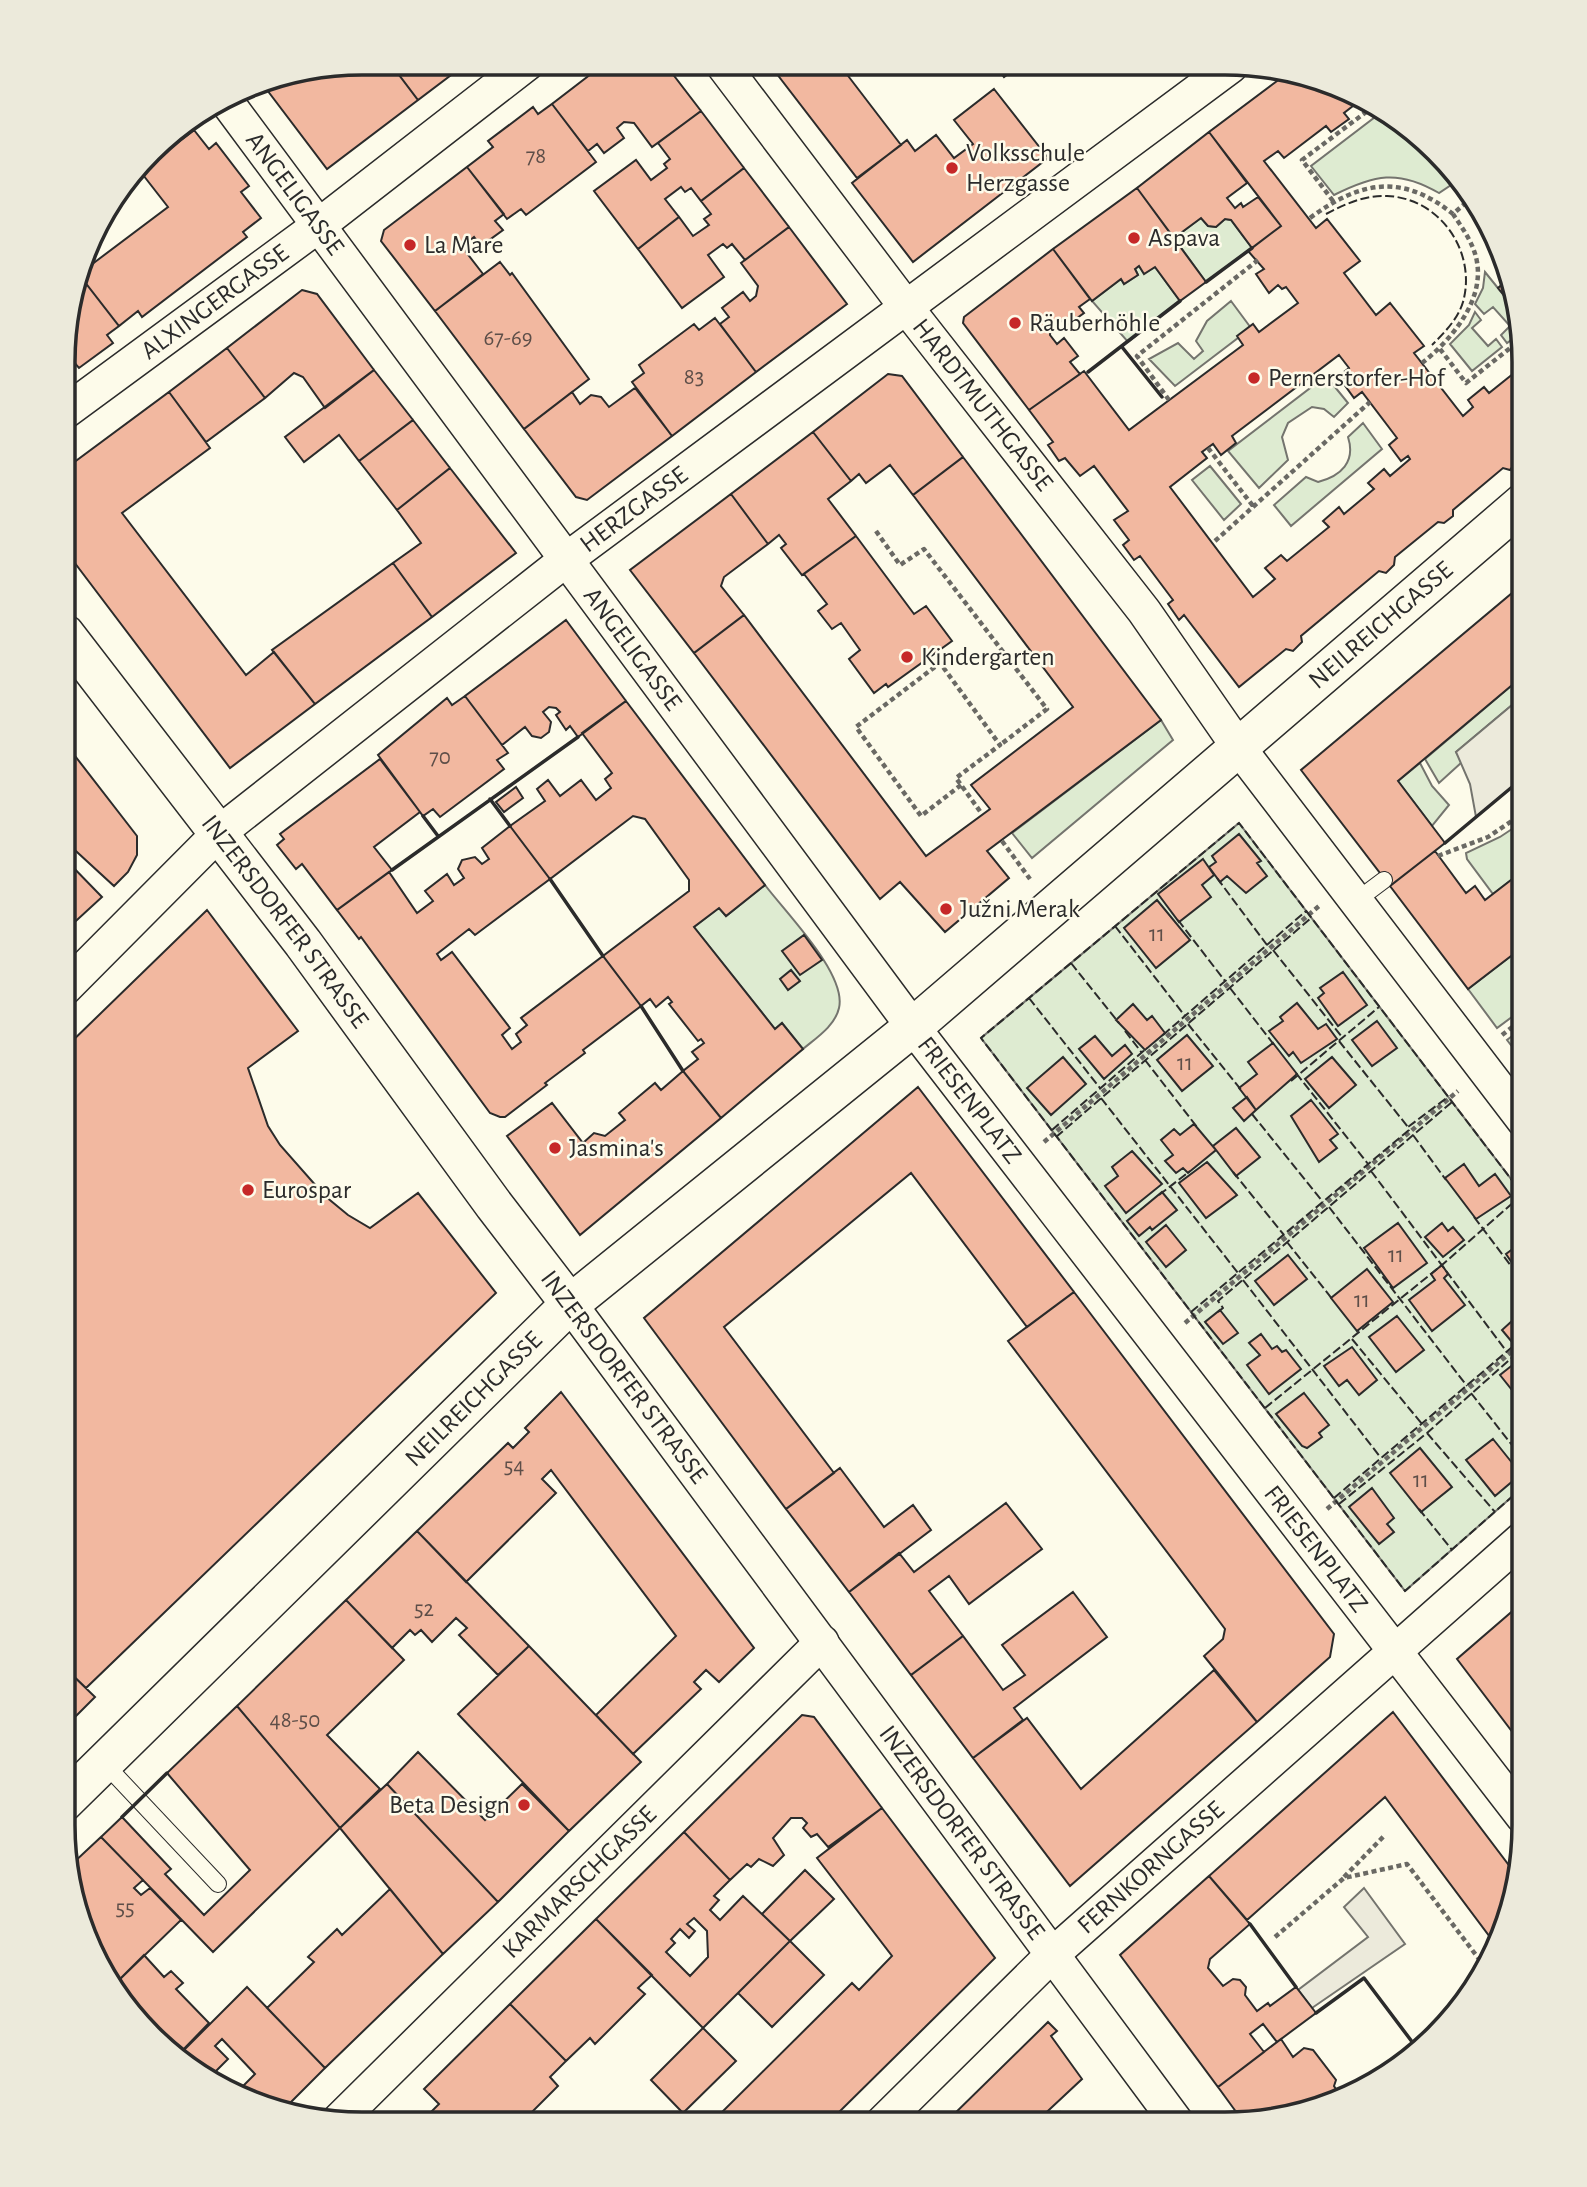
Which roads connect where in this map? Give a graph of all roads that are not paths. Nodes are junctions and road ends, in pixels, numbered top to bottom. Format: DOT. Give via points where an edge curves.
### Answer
graph roads {
  1 [pos="514,75"];
  2 [pos="730,75"];
  3 [pos="1218,75"];
  4 [pos="231,107"];
  5 [pos="318,226"];
  6 [pos="906,307"];
  7 [pos="75,405"];
  8 [pos="1512,512"];
  9 [pos="567,559"];
  10 [pos="75,647"];
  11 [pos="1239,748"];
  12 [pos="220,832"];
  13 [pos="1384,880"];
  14 [pos="1350,893"];
  15 [pos="75,978"];
  16 [pos="913,1027"];
  17 [pos="1512,1106"];
  18 [pos="570,1304"];
  19 [pos="1512,1548"];
  20 [pos="822,1642"];
  21 [pos="1395,1649"];
  22 [pos="104,1763"];
  23 [pos="75,1791"];
  24 [pos="1512,1803"];
  25 [pos="218,1884"];
  26 [pos="1053,1954"];
  27 [pos="348,2111"];
  28 [pos="892,2112"];
  29 [pos="1169,2112"];
  1 -- 5 [label="street, ALXINGERGASSE"];
  2 -- 6 [label="street, HARDTMUTHGASSE"];
  3 -- 6 [label="street, HERZGASSE"];
  4 -- 5 [label="street, ANGELIGASSE"];
  5 -- 7 [label="street, ALXINGERGASSE"];
  5 -- 9 [label="street, ANGELIGASSE"];
  6 -- 9 [label="street, HERZGASSE"];
  6 -- 11 [label="street, HARDTMUTHGASSE" via="1144,611"];
  8 -- 11 [label="street, NEILREICHGASSE"];
  9 -- 12 [label="street, HERZGASSE"];
  9 -- 16 [label="street, ANGELIGASSE"];
  10 -- 12 [label="street, INZERSDORFER STRASSE"];
  11 -- 14 [label="street"];
  11 -- 16 [label="street, FRIESENPLATZ"];
  12 -- 15 [label="street, HERZGASSE"];
  12 -- 18 [label="street, INZERSDORFER STRASSE"];
  13 -- 14 [label="lane"];
  14 -- 17 [label="street"];
  16 -- 18 [label="street, NEILREICHGASSE"];
  16 -- 21 [label="street, FRIESENPLATZ"];
  18 -- 20 [label="street, INZERSDORFER STRASSE"];
  18 -- 22 [label="street, NEILREICHGASSE"];
  19 -- 21 [label="street"];
  20 -- 26 [label="street, INZERSDORFER STRASSE"];
  20 -- 27 [label="street, KARMARSCHGASSE"];
  21 -- 24 [label="street"];
  21 -- 26 [label="street, FERNKORNGASSE"];
  22 -- 23 [label="street, NEILREICHGASSE"];
  22 -- 25 [label="lane"];
  26 -- 28 [label="street, FERNKORNGASSE"];
  26 -- 29 [label="street, INZERSDORFER STRASSE"];
}
